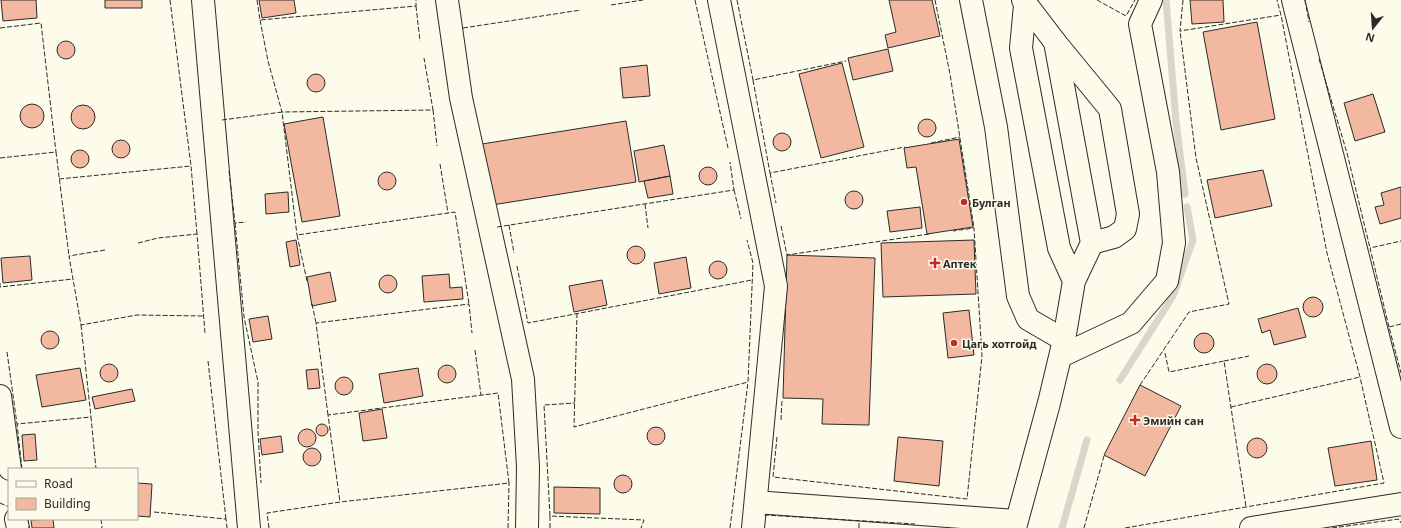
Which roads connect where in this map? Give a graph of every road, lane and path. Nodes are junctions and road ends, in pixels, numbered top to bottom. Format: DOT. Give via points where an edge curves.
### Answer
graph roads {
  1 [pos="203,0"];
  2 [pos="447,0"];
  3 [pos="719,0"];
  4 [pos="971,0"];
  5 [pos="1151,0"];
  6 [pos="1293,0"];
  7 [pos="1024,2"];
  8 [pos="1055,42"];
  9 [pos="1092,243"];
  10 [pos="1074,281"];
  11 [pos="1062,348"];
  12 [pos="0,396"];
  13 [pos="1401,427"];
  14 [pos="10,468"];
  15 [pos="756,502"];
  16 [pos="1401,504"];
  17 [pos="1015,524"];
  18 [pos="1262,527"];
  19 [pos="249,528"];
  20 [pos="526,528"];
  21 [pos="753,528"];
  1 -- 19 [label="street"];
  2 -- 20 [label="street" via="461,98 523,379 528,466"];
  3 -- 15 [label="street" via="776,286"];
  4 -- 11 [label="street" via="996,127 1018,296 1028,319"];
  5 -- 11 [label="street" via="1140,24 1168,172 1174,243 1167,281 1131,324"];
  6 -- 13 [label="street"];
  7 -- 8 [label="street"];
  7 -- 10 [label="street" via="1021,48 1059,248"];
  8 -- 9 [label="street"];
  8 -- 9 [label="street" via="1110,109 1128,214 1125,229 1114,237"];
  9 -- 10 [label="street"];
  10 -- 11 [label="street"];
  11 -- 17 [label="street" via="1050,403"];
  12 -- 14 [label="street"];
  15 -- 17 [label="street"];
  15 -- 21 [label="street"];
  16 -- 18 [label="street"];
}
